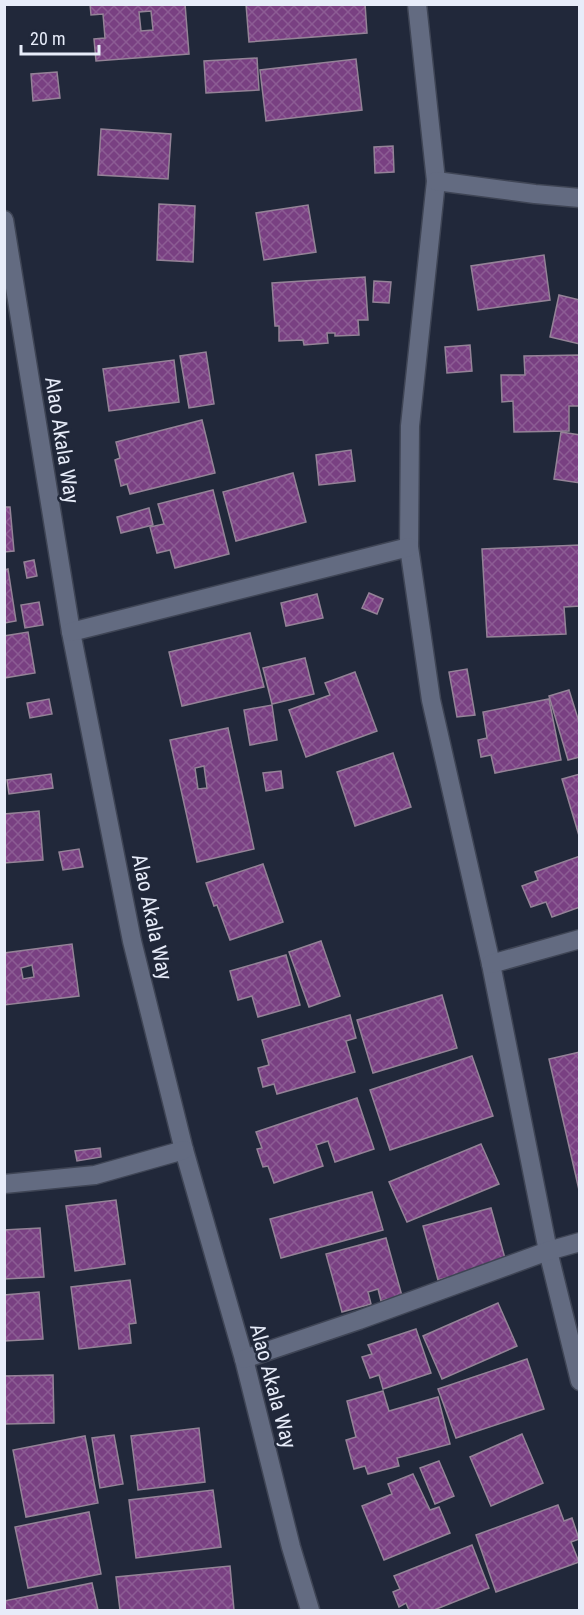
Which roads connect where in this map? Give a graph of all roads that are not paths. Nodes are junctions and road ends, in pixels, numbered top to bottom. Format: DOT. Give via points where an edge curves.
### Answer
graph roads {
  1 [pos="417,4"];
  2 [pos="436,181"];
  3 [pos="579,198"];
  4 [pos="4,220"];
  5 [pos="408,547"];
  6 [pos="71,632"];
  7 [pos="579,939"];
  8 [pos="491,964"];
  9 [pos="184,1150"];
  10 [pos="4,1184"];
  11 [pos="579,1242"];
  12 [pos="548,1251"];
  13 [pos="244,1359"];
  14 [pos="579,1381"];
  15 [pos="310,1611"];
  1 -- 2 [label="street"];
  2 -- 3 [label="street"];
  2 -- 5 [label="street" via="410,426"];
  4 -- 6 [label="street, Alao Akala Way"];
  5 -- 6 [label="street"];
  5 -- 8 [label="street" via="431,700"];
  6 -- 9 [label="street, Alao Akala Way" via="132,941"];
  7 -- 8 [label="street"];
  8 -- 12 [label="street"];
  9 -- 10 [label="street" via="95,1175"];
  9 -- 13 [label="street, Alao Akala Way"];
  11 -- 12 [label="street"];
  12 -- 13 [label="street"];
  12 -- 14 [label="street"];
  13 -- 15 [label="street, Alao Akala Way"];
}
